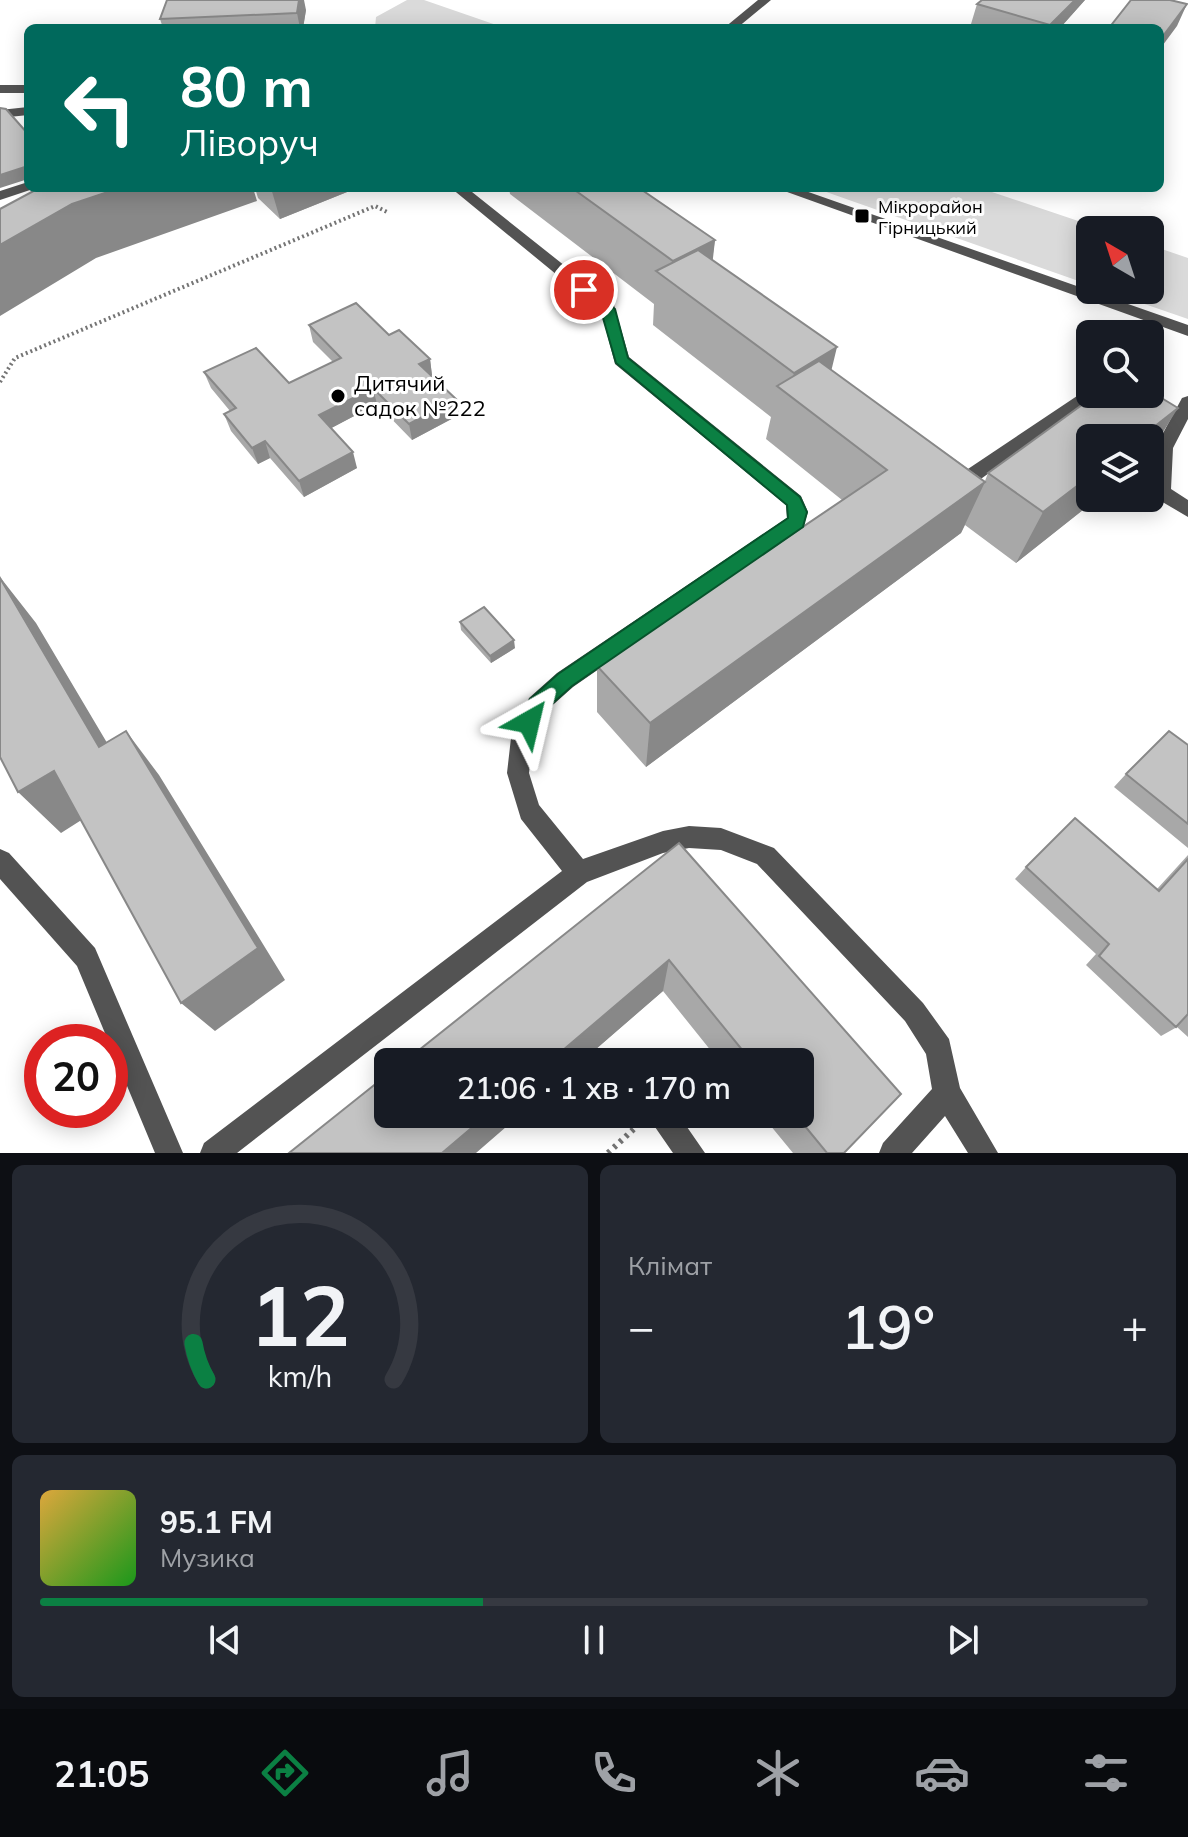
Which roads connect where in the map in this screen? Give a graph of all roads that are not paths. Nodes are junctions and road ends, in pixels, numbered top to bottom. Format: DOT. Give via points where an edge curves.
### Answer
graph roads {
  1 [pos="765,0"];
  2 [pos="735,24"];
  3 [pos="0,89"];
  4 [pos="24,89"];
  5 [pos="24,111"];
  6 [pos="0,114"];
  7 [pos="24,187"];
  8 [pos="463,192"];
  9 [pos="794,192"];
  10 [pos="0,196"];
  11 [pos="1188,331"];
  12 [pos="1188,402"];
  13 [pos="1119,424"];
  14 [pos="1164,429"];
  15 [pos="953,489"];
  16 [pos="1164,494"];
  17 [pos="1188,510"];
  18 [pos="0,861"];
  19 [pos="579,873"];
  20 [pos="947,1093"];
  21 [pos="661,1128"];
  22 [pos="169,1153"];
  23 [pos="214,1153"];
  24 [pos="691,1153"];
  25 [pos="893,1153"];
  26 [pos="984,1153"];
  1 -- 2 [label="street"];
  3 -- 4 [label="street"];
  5 -- 6 [label="street"];
  7 -- 10 [label="street"];
  8 -- 19 [label="street" via="608,309 621,360 794,501 798,512 796,522 565,680 537,705 522,738 518,773 529,811"];
  9 -- 11 [label="street"];
  12 -- 14 [label="street"];
  13 -- 15 [label="street" via="1077,402"];
  16 -- 17 [label="street"];
  18 -- 22 [label="street" via="86,957"];
  19 -- 20 [label="street" via="689,837 721,839 765,856 914,1012 939,1049"];
  19 -- 23 [label="street"];
  20 -- 25 [label="street"];
  20 -- 26 [label="street"];
  21 -- 24 [label="street"];
}
